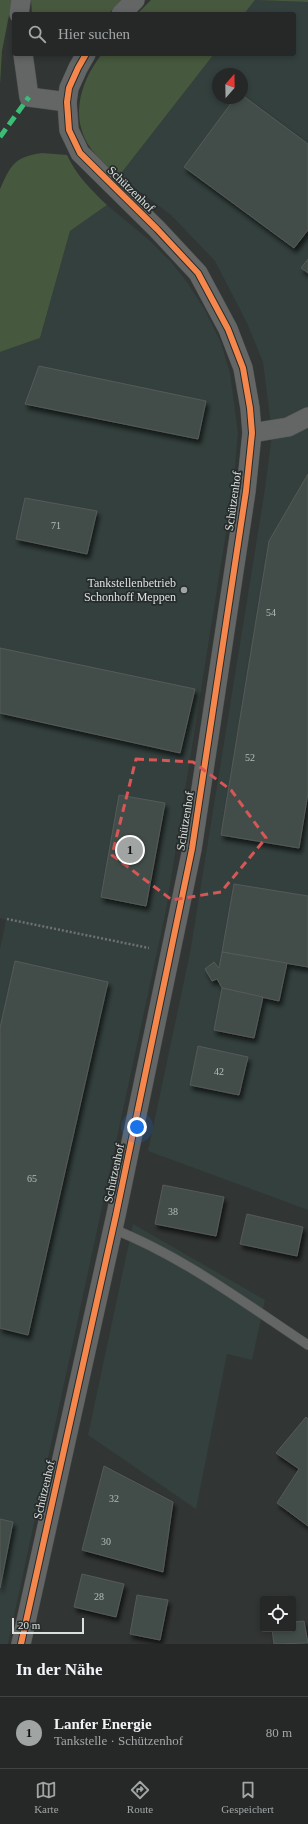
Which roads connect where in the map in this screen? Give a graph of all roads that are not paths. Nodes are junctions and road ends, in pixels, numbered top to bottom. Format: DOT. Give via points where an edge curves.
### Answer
graph roads {
  1 [pos="21,0"];
  2 [pos="135,0"];
  3 [pos="19,12"];
  4 [pos="123,12"];
  5 [pos="23,56"];
  6 [pos="85,56"];
  7 [pos="67,102"];
  8 [pos="308,417"];
  9 [pos="252,433"];
  10 [pos="113,1229"];
  11 [pos="308,1345"];
  12 [pos="21,1644"];
  1 -- 3 [label="street"];
  2 -- 4 [label="street"];
  5 -- 7 [label="street" via="29,97"];
  6 -- 7 [label="street, Schützenhof" via="69,88"];
  7 -- 9 [label="street, Schützenhof" via="69,130 80,153 198,273 228,329 243,368"];
  8 -- 9 [label="street" via="288,427"];
  9 -- 10 [label="street, Schützenhof" via="246,491 192,849"];
  10 -- 11 [label="lane" via="138,1238 164,1253"];
  10 -- 12 [label="street, Schützenhof"];
}
